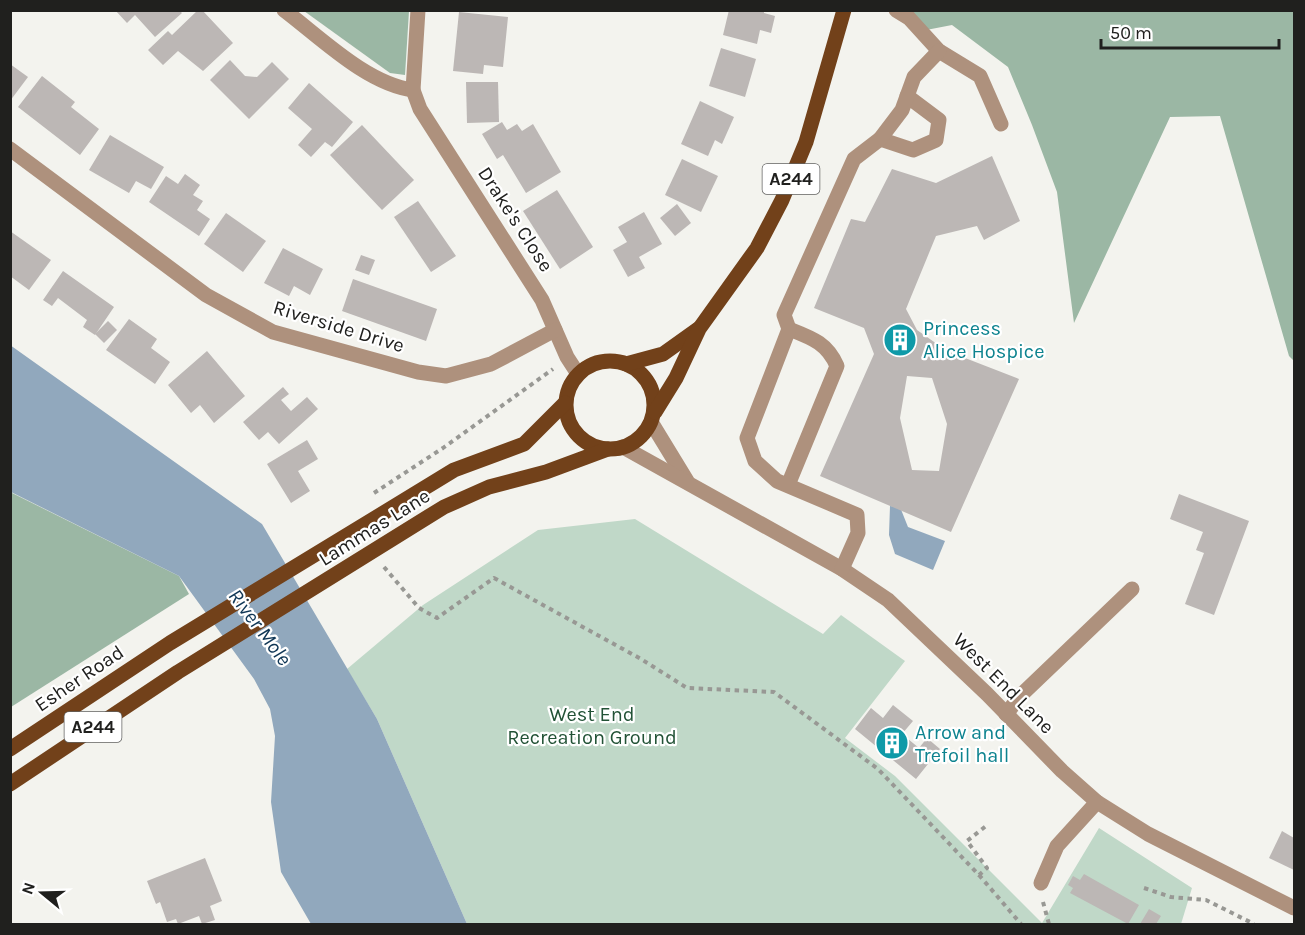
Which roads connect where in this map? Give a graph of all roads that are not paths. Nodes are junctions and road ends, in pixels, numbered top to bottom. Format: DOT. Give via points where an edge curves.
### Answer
graph roads {
  1 [pos="284,10"];
  2 [pos="418,10"];
  3 [pos="844,10"];
  4 [pos="896,10"];
  5 [pos="939,51"];
  6 [pos="413,90"];
  7 [pos="907,96"];
  8 [pos="1001,124"];
  9 [pos="880,139"];
  10 [pos="10,149"];
  11 [pos="699,329"];
  12 [pos="789,329"];
  13 [pos="555,330"];
  14 [pos="627,364"];
  15 [pos="578,374"];
  16 [pos="565,404"];
  17 [pos="653,417"];
  18 [pos="615,448"];
  19 [pos="687,482"];
  20 [pos="788,485"];
  21 [pos="842,569"];
  22 [pos="1132,589"];
  23 [pos="170,643"];
  24 [pos="1006,714"];
  25 [pos="10,749"];
  26 [pos="10,784"];
  27 [pos="1097,802"];
  28 [pos="1041,883"];
  29 [pos="1294,908"];
  1 -- 6 [label="street" via="365,71 393,87"];
  2 -- 6 [label="street, Drake's Close"];
  3 -- 11 [label="main road, A244" via="806,142 782,200 757,248"];
  4 -- 5 [label="street" via="909,18"];
  5 -- 7 [label="street" via="914,77"];
  5 -- 8 [label="street" via="980,76"];
  6 -- 13 [label="street, Drake's Close" via="420,109 542,300"];
  7 -- 9 [label="street" via="902,110"];
  7 -- 9 [label="street" via="939,120 936,140 913,150"];
  9 -- 12 [label="street" via="854,159 784,315"];
  10 -- 13 [label="street, Riverside Drive" via="206,295 273,332 418,372 446,376 491,364"];
  11 -- 14 [label="main road, A244" via="663,354"];
  11 -- 17 [label="main road, A244"];
  12 -- 20 [label="street" via="747,438 755,461 777,481"];
  12 -- 20 [label="street" via="820,341 837,366"];
  13 -- 15 [label="street, Drake's Close"];
  14 -- 15 [label="main road" via="598,362"];
  14 -- 17 [label="main road" via="642,374 655,400"];
  15 -- 16 [label="main road" via="568,388"];
  16 -- 18 [label="main road" via="569,423 577,435 589,444"];
  16 -- 23 [label="main road, Lammas Lane / A244" via="524,444 454,470"];
  17 -- 18 [label="main road" via="641,436"];
  17 -- 19 [label="street, West End Lane"];
  18 -- 19 [label="street, West End Lane"];
  18 -- 26 [label="main road, Lammas Lane / A244" via="489,487 444,507 178,672"];
  19 -- 21 [label="street, West End Lane"];
  20 -- 21 [label="street" via="857,515 858,533"];
  21 -- 24 [label="street, West End Lane" via="888,600"];
  22 -- 24 [label="street"];
  23 -- 25 [label="main road, Esher Road / A244"];
  24 -- 27 [label="street, West End Lane"];
  27 -- 28 [label="street" via="1057,846"];
  27 -- 29 [label="street, West End Lane" via="1148,834"];
}
